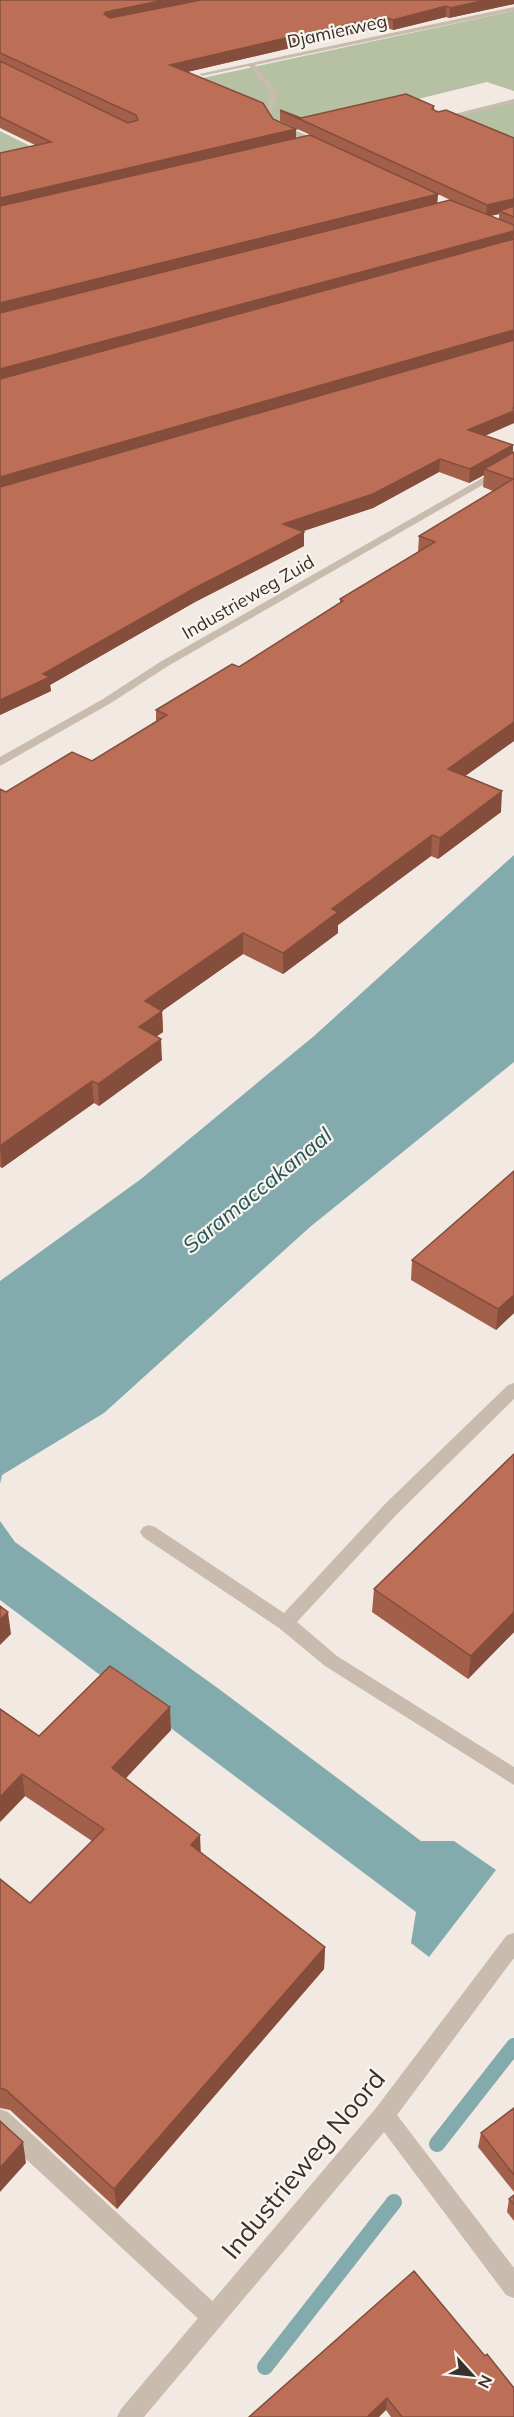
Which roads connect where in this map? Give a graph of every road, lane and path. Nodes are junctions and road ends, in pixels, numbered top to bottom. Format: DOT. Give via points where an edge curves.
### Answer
graph roads {
  1 [pos="514,9"];
  2 [pos="251,64"];
  3 [pos="202,74"];
  4 [pos="514,100"];
  5 [pos="438,119"];
  6 [pos="312,141"];
  7 [pos="301,143"];
  8 [pos="323,146"];
  9 [pos="514,463"];
  10 [pos="0,762"];
  11 [pos="514,1389"];
  12 [pos="149,1532"];
  13 [pos="285,1623"];
  14 [pos="514,1777"];
  15 [pos="514,1942"];
  16 [pos="384,2115"];
  17 [pos="0,2120"];
  18 [pos="514,2288"];
  19 [pos="213,2317"];
  20 [pos="129,2417"];
  1 -- 2 [label="street, Djamierweg"];
  2 -- 3 [label="street, Djamierweg"];
  2 -- 6 [label="street" via="274,93 267,115 276,126"];
  4 -- 5 [label="street"];
  6 -- 7 [label="street"];
  6 -- 8 [label="street"];
  9 -- 10 [label="street, Industrieweg Zuid"];
  11 -- 13 [label="street" via="391,1509"];
  12 -- 13 [label="street"];
  13 -- 14 [label="street" via="331,1661"];
  15 -- 16 [label="street, Industrieweg Noord"];
  16 -- 18 [label="street"];
  16 -- 19 [label="street, Industrieweg Noord"];
  17 -- 19 [label="street"];
  19 -- 20 [label="street, Industrieweg Noord"];
}
